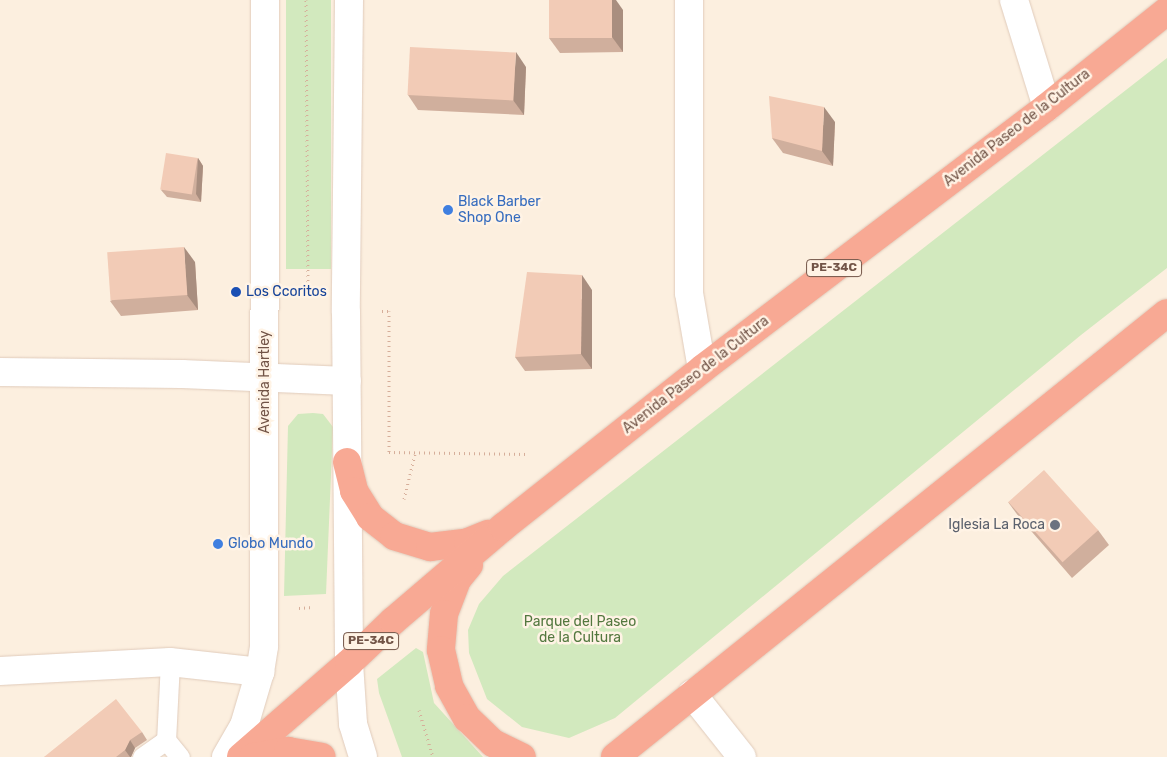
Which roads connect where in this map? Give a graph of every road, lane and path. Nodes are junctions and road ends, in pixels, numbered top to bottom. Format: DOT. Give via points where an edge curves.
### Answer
graph roads {
  1 [pos="265,0"];
  2 [pos="306,0"];
  3 [pos="348,0"];
  4 [pos="689,0"];
  5 [pos="1014,0"];
  6 [pos="1167,11"];
  7 [pos="1047,107"];
  8 [pos="308,296"];
  9 [pos="389,311"];
  10 [pos="1164,322"];
  11 [pos="702,369"];
  12 [pos="0,372"];
  13 [pos="266,376"];
  14 [pos="347,381"];
  15 [pos="415,454"];
  16 [pos="529,454"];
  17 [pos="347,462"];
  18 [pos="402,506"];
  19 [pos="503,527"];
  20 [pos="320,606"];
  21 [pos="294,609"];
  22 [pos="170,662"];
  23 [pos="349,663"];
  24 [pos="0,671"];
  25 [pos="260,672"];
  26 [pos="692,694"];
  27 [pos="166,740"];
  28 [pos="623,750"];
  29 [pos="142,757"];
  30 [pos="180,757"];
  31 [pos="226,757"];
  32 [pos="241,757"];
  33 [pos="253,757"];
  34 [pos="321,757"];
  35 [pos="363,757"];
  36 [pos="522,757"];
  37 [pos="602,757"];
  38 [pos="742,757"];
  1 -- 13 [label="main road, Avenida Hartley"];
  2 -- 8 [label="path"];
  3 -- 14 [label="main road"];
  4 -- 11 [label="main road" via="689,293"];
  5 -- 7 [label="main road"];
  6 -- 7 [label="highway, Avenida Paseo de la Cultura / PE-34C"];
  7 -- 11 [label="highway, Avenida Paseo de la Cultura / PE-34C"];
  9 -- 15 [label="path" via="389,452"];
  10 -- 26 [label="highway"];
  11 -- 19 [label="highway, Avenida Paseo de la Cultura / PE-34C"];
  12 -- 13 [label="main road"];
  13 -- 14 [label="main road"];
  13 -- 25 [label="main road, Avenida Hartley" via="264,646"];
  14 -- 17 [label="main road"];
  15 -- 16 [label="path"];
  15 -- 18 [label="path"];
  17 -- 19 [label="highway" via="354,491 370,517 394,536 430,547 468,542"];
  17 -- 23 [label="main road"];
  19 -- 23 [label="highway, Avenida Paseo de la Cultura / PE-34C"];
  19 -- 36 [label="highway" via="457,580 444,614 441,650 449,686 467,718 493,743"];
  20 -- 21 [label="path"];
  22 -- 24 [label="main road"];
  22 -- 25 [label="main road"];
  22 -- 27 [label="lane"];
  23 -- 32 [label="highway, Avenida Paseo de la Cultura / PE-34C"];
  23 -- 35 [label="main road" via="353,724"];
  25 -- 31 [label="main road, Avenida Hartley" via="244,726"];
  26 -- 28 [label="highway"];
  26 -- 38 [label="main road"];
  27 -- 29 [label="lane"];
  27 -- 30 [label="lane"];
  28 -- 37 [label="highway"];
  33 -- 34 [label="highway" via="288,751"];
}
